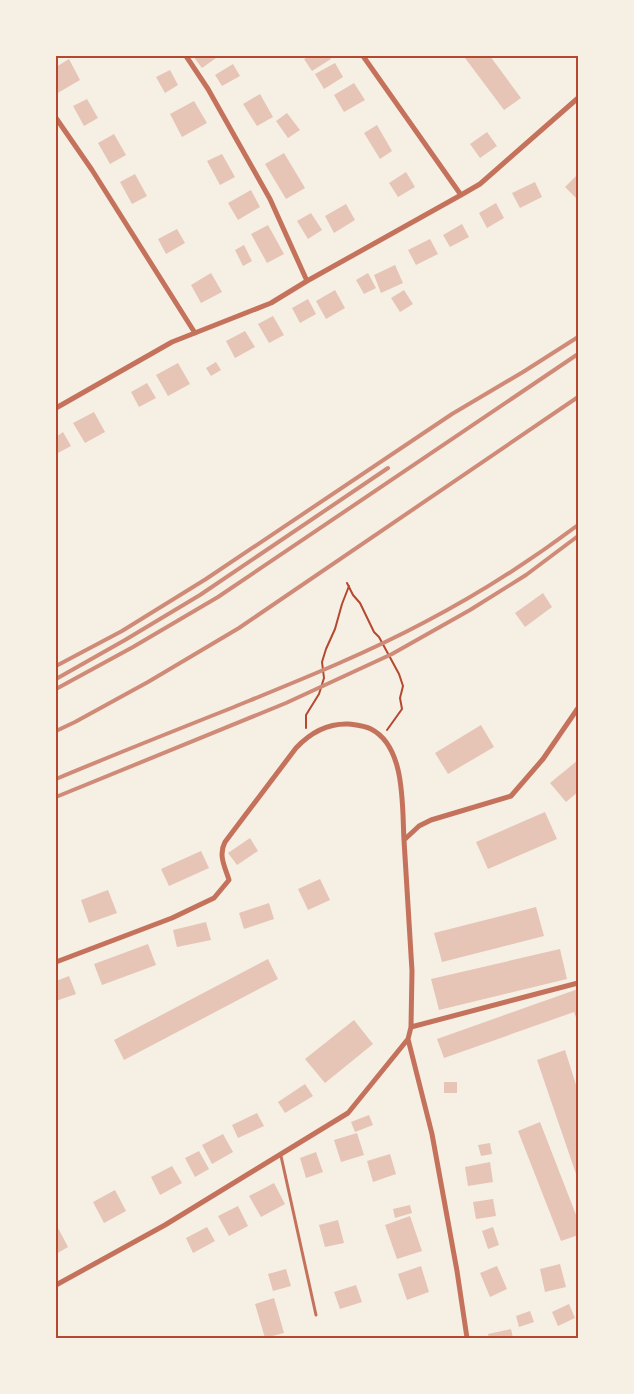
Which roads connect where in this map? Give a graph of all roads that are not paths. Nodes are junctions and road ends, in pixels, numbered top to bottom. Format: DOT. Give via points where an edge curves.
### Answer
graph roads {
  1 [pos="186,56"];
  2 [pos="363,56"];
  3 [pos="579,98"];
  4 [pos="56,118"];
  5 [pos="461,195"];
  6 [pos="307,281"];
  7 [pos="195,333"];
  8 [pos="56,408"];
  9 [pos="579,708"];
  10 [pos="404,840"];
  11 [pos="56,962"];
  12 [pos="579,983"];
  13 [pos="411,1027"];
  14 [pos="408,1039"];
  15 [pos="280,1154"];
  16 [pos="56,1285"];
  17 [pos="316,1315"];
  18 [pos="467,1338"];
  1 -- 6 [label="street" via="270,199"];
  2 -- 5 [label="street"];
  3 -- 5 [label="street" via="480,184"];
  4 -- 7 [label="street"];
  5 -- 6 [label="street"];
  6 -- 7 [label="street" via="271,303"];
  7 -- 8 [label="street" via="172,342"];
  9 -- 10 [label="street" via="511,796 431,820"];
  10 -- 11 [label="street" via="393,750 371,729 344,724 329,726 306,737 296,748 222,848 229,880 214,898"];
  10 -- 13 [label="street" via="412,971"];
  12 -- 13 [label="street"];
  13 -- 14 [label="street"];
  14 -- 15 [label="street" via="348,1113"];
  14 -- 18 [label="street" via="432,1134"];
  15 -- 16 [label="street" via="165,1225"];
  15 -- 17 [label="lane"];
}
